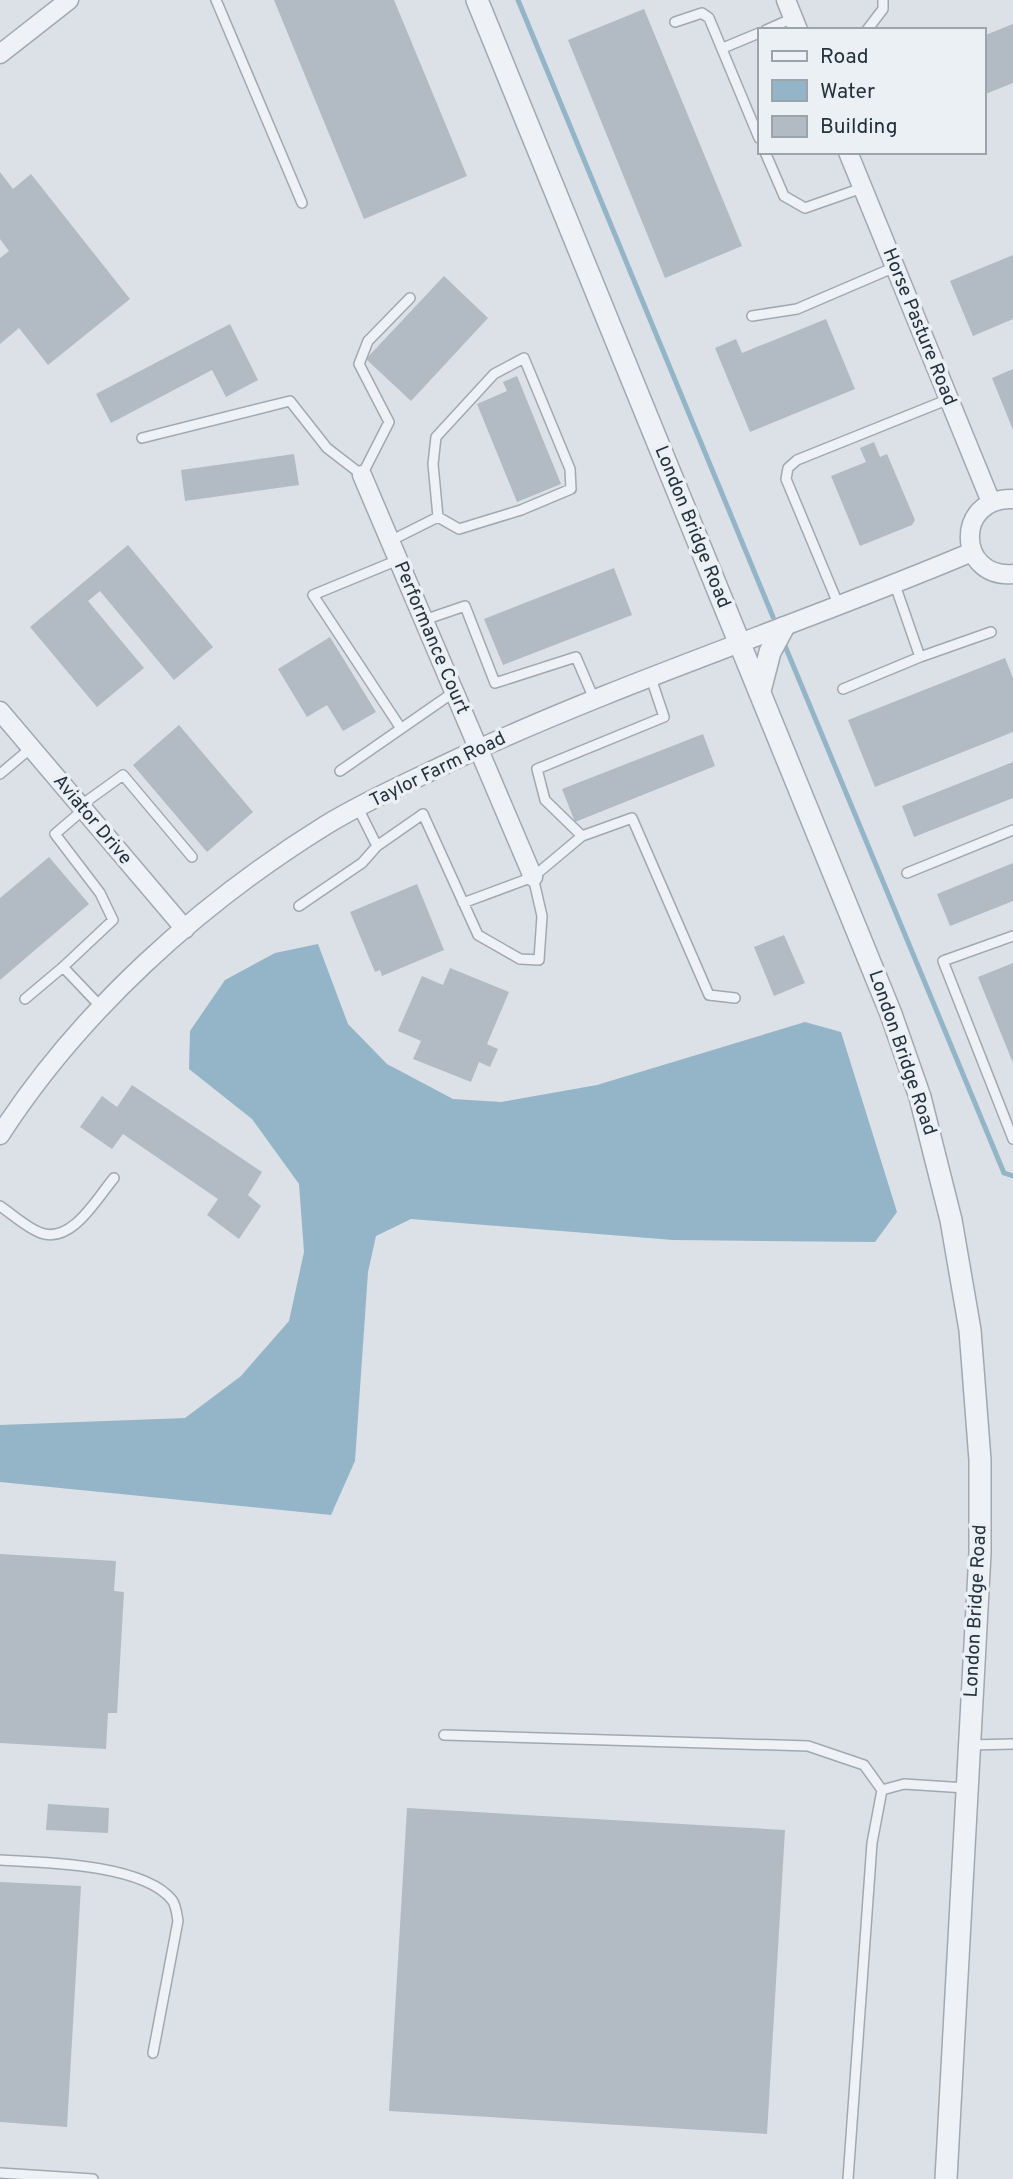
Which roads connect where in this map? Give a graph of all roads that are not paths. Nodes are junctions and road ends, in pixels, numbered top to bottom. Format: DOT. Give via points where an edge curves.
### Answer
graph roads {
  1 [pos="69,0"];
  2 [pos="216,0"];
  3 [pos="477,0"];
  4 [pos="786,0"];
  5 [pos="883,0"];
  6 [pos="675,22"];
  7 [pos="795,24"];
  8 [pos="776,28"];
  9 [pos="869,28"];
  10 [pos="758,33"];
  11 [pos="723,48"];
  12 [pos="0,54"];
  13 [pos="758,136"];
  14 [pos="766,154"];
  15 [pos="849,154"];
  16 [pos="862,188"];
  17 [pos="302,203"];
  18 [pos="895,267"];
  19 [pos="410,298"];
  20 [pos="752,316"];
  21 [pos="949,399"];
  22 [pos="142,438"];
  23 [pos="362,475"];
  24 [pos="1013,499"];
  25 [pos="991,502"];
  26 [pos="438,517"];
  27 [pos="390,541"];
  28 [pos="972,552"];
  29 [pos="398,560"];
  30 [pos="1013,574"];
  31 [pos="895,585"];
  32 [pos="839,606"];
  33 [pos="424,620"];
  34 [pos="783,628"];
  35 [pos="991,632"];
  36 [pos="740,644"];
  37 [pos="920,657"];
  38 [pos="651,678"];
  39 [pos="843,689"];
  40 [pos="760,691"];
  41 [pos="454,692"];
  42 [pos="594,699"];
  43 [pos="0,711"];
  44 [pos="400,727"];
  45 [pos="31,748"];
  46 [pos="478,749"];
  47 [pos="340,771"];
  48 [pos="0,774"];
  49 [pos="82,808"];
  50 [pos="358,808"];
  51 [pos="1013,830"];
  52 [pos="582,836"];
  53 [pos="377,846"];
  54 [pos="192,857"];
  55 [pos="907,873"];
  56 [pos="533,877"];
  57 [pos="463,903"];
  58 [pos="299,905"];
  59 [pos="185,929"];
  60 [pos="1013,936"];
  61 [pos="63,967"];
  62 [pos="735,998"];
  63 [pos="25,999"];
  64 [pos="102,1008"];
  65 [pos="0,1135"];
  66 [pos="1013,1139"];
  67 [pos="114,1178"];
  68 [pos="0,1206"];
  69 [pos="444,1735"];
  70 [pos="1013,1744"];
  71 [pos="969,1745"];
  72 [pos="966,1788"];
  73 [pos="883,1790"];
  74 [pos="0,1860"];
  75 [pos="153,2053"];
  76 [pos="0,2173"];
  77 [pos="93,2179"];
  78 [pos="848,2179"];
  79 [pos="946,2179"];
  1 -- 12 [label="street"];
  2 -- 17 [label="lane"];
  3 -- 36 [label="street, London Bridge Road"];
  4 -- 7 [label="street"];
  5 -- 9 [label="lane" via="883,9"];
  6 -- 11 [label="lane" via="702,13"];
  7 -- 8 [label="lane"];
  10 -- 11 [label="lane"];
  11 -- 13 [label="lane"];
  14 -- 16 [label="lane" via="785,195 805,208"];
  15 -- 16 [label="street, Horse Pasture Road"];
  16 -- 18 [label="street, Horse Pasture Road"];
  18 -- 20 [label="lane" via="797,309"];
  18 -- 21 [label="street, Horse Pasture Road"];
  19 -- 23 [label="lane" via="368,341 359,364 389,422"];
  21 -- 25 [label="street, Horse Pasture Road"];
  21 -- 32 [label="lane" via="797,460 788,468 786,479"];
  22 -- 23 [label="lane" via="289,401 327,448"];
  23 -- 27 [label="street, Performance Court"];
  24 -- 25 [label="street"];
  25 -- 28 [label="street" via="974,518 969,541"];
  26 -- 26 [label="lane" via="459,529 571,489 570,469 524,358 494,374 436,437 433,464"];
  26 -- 27 [label="lane"];
  27 -- 29 [label="street, Performance Court"];
  28 -- 30 [label="street" via="988,569"];
  28 -- 31 [label="street, Taylor Farm Road"];
  29 -- 33 [label="street, Performance Court"];
  29 -- 44 [label="lane" via="313,595"];
  31 -- 32 [label="street, Taylor Farm Road"];
  31 -- 37 [label="lane"];
  32 -- 34 [label="street, Taylor Farm Road"];
  33 -- 41 [label="street, Performance Court"];
  33 -- 42 [label="lane" via="465,606 495,682 576,657"];
  34 -- 36 [label="street, Taylor Farm Road"];
  34 -- 40 [label="street" via="767,659"];
  35 -- 37 [label="lane"];
  36 -- 38 [label="street, Taylor Farm Road"];
  36 -- 40 [label="street, London Bridge Road"];
  37 -- 39 [label="lane"];
  38 -- 42 [label="street, Taylor Farm Road"];
  38 -- 52 [label="lane" via="664,717 537,769 545,800"];
  40 -- 71 [label="street, London Bridge Road" via="891,1014 920,1097 951,1220 970,1330 980,1461 980,1553"];
  41 -- 44 [label="lane"];
  41 -- 46 [label="street, Performance Court"];
  42 -- 46 [label="street, Taylor Farm Road"];
  43 -- 45 [label="street, Aviator Drive"];
  44 -- 47 [label="lane"];
  45 -- 48 [label="lane"];
  45 -- 49 [label="street, Aviator Drive"];
  46 -- 50 [label="street, Taylor Farm Road"];
  46 -- 56 [label="street, Performance Court"];
  49 -- 54 [label="lane" via="123,775"];
  49 -- 59 [label="street, Aviator Drive"];
  49 -- 61 [label="lane" via="55,834 100,893 113,920"];
  50 -- 53 [label="lane"];
  50 -- 59 [label="street, Taylor Farm Road" via="273,860"];
  51 -- 55 [label="lane"];
  52 -- 56 [label="lane"];
  52 -- 62 [label="lane" via="632,818 709,995"];
  53 -- 57 [label="lane" via="423,814"];
  53 -- 58 [label="lane" via="362,863"];
  56 -- 57 [label="lane"];
  56 -- 57 [label="lane" via="542,916 538,960 520,959 478,935"];
  59 -- 64 [label="street, Taylor Farm Road"];
  60 -- 66 [label="lane" via="943,961"];
  61 -- 63 [label="lane"];
  61 -- 64 [label="lane"];
  64 -- 65 [label="street, Taylor Farm Road" via="22,1101"];
  67 -- 68 [label="lane" via="74,1226 58,1235 40,1233"];
  69 -- 73 [label="lane" via="808,1746 864,1765"];
  70 -- 71 [label="lane"];
  71 -- 72 [label="street, London Bridge Road"];
  72 -- 73 [label="lane" via="904,1784"];
  72 -- 79 [label="street, London Bridge Road"];
  73 -- 78 [label="lane" via="872,1843"];
  74 -- 75 [label="lane" via="89,1865 158,1888 173,1901 178,1921"];
  76 -- 77 [label="lane"];
}
